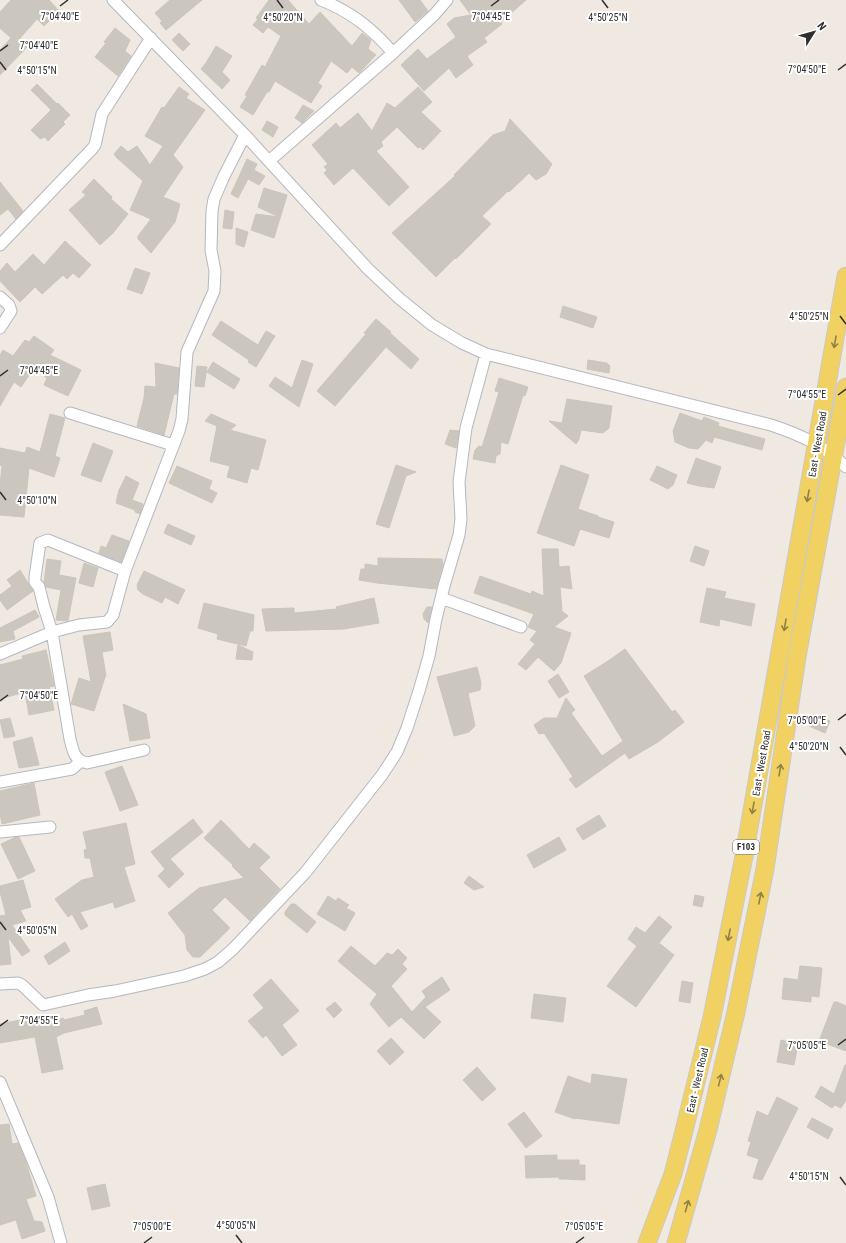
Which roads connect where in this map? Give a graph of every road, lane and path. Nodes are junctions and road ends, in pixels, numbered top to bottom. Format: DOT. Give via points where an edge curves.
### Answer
graph roads {
  1 [pos="113,0"];
  2 [pos="321,0"];
  3 [pos="447,0"];
  4 [pos="151,38"];
  5 [pos="393,53"];
  6 [pos="245,135"];
  7 [pos="269,161"];
  8 [pos="0,245"];
  9 [pos="846,276"];
  10 [pos="0,297"];
  11 [pos="0,328"];
  12 [pos="486,354"];
  13 [pos="846,387"];
  14 [pos="70,413"];
  15 [pos="817,444"];
  16 [pos="173,445"];
  17 [pos="840,461"];
  18 [pos="125,571"];
  19 [pos="441,598"];
  20 [pos="521,626"];
  21 [pos="52,632"];
  22 [pos="0,654"];
  23 [pos="144,750"];
  24 [pos="81,762"];
  25 [pos="0,782"];
  26 [pos="50,826"];
  27 [pos="0,832"];
  28 [pos="0,984"];
  29 [pos="0,1082"];
  30 [pos="61,1243"];
  31 [pos="647,1243"];
  32 [pos="676,1243"];
  1 -- 4 [label="street"];
  2 -- 5 [label="street" via="361,22"];
  3 -- 5 [label="street"];
  4 -- 6 [label="street"];
  4 -- 8 [label="street" via="102,114 95,145"];
  5 -- 7 [label="street"];
  6 -- 7 [label="street"];
  6 -- 16 [label="street" via="214,199 211,250 214,291 187,352 182,420"];
  7 -- 12 [label="street" via="368,270 400,299 448,336"];
  9 -- 15 [label="main road, East - West Road / F103, one-way"];
  10 -- 11 [label="street" via="11,311"];
  12 -- 15 [label="street" via="771,425 796,433"];
  12 -- 19 [label="street" via="466,428 459,482 459,534"];
  13 -- 17 [label="main road, East - West Road / F103"];
  14 -- 16 [label="street"];
  15 -- 17 [label="street"];
  15 -- 31 [label="main road, East - West Road / F103, one-way" via="744,856 712,1017 673,1174"];
  16 -- 18 [label="street"];
  32 -- 17 [label="main road, East - West Road / F103, one-way" via="713,1108 766,869 797,657"];
  18 -- 21 [label="street" via="113,615 107,622 79,625"];
  18 -- 21 [label="street" via="48,540 40,544 34,577"];
  19 -- 20 [label="street"];
  19 -- 28 [label="street" via="429,656 397,752 382,776 304,872 234,949 218,962 184,976 43,1005 18,983"];
  21 -- 22 [label="street"];
  21 -- 24 [label="street" via="70,739 73,751"];
  23 -- 24 [label="street" via="87,763"];
  24 -- 25 [label="street" via="72,769"];
  26 -- 27 [label="street"];
  29 -- 30 [label="street" via="48,1197"];
}
